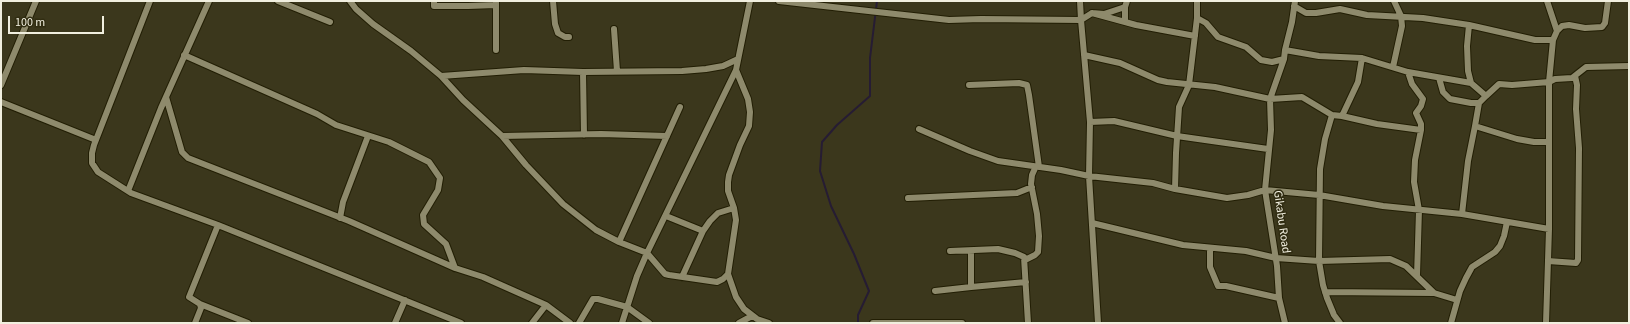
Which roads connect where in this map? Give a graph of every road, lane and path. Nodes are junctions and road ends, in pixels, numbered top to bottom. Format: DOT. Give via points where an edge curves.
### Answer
graph roads {
  1 [pos="36,1"];
  2 [pos="150,1"];
  3 [pos="209,1"];
  4 [pos="278,1"];
  5 [pos="350,1"];
  6 [pos="434,1"];
  7 [pos="553,1"];
  8 [pos="750,1"];
  9 [pos="780,1"];
  10 [pos="1080,1"];
  11 [pos="1197,1"];
  12 [pos="1394,1"];
  13 [pos="1547,1"];
  14 [pos="1608,1"];
  15 [pos="496,3"];
  16 [pos="1294,3"];
  17 [pos="1126,4"];
  18 [pos="1092,13"];
  19 [pos="1401,16"];
  20 [pos="1197,18"];
  21 [pos="1081,20"];
  22 [pos="330,22"];
  23 [pos="1125,22"];
  24 [pos="1469,25"];
  25 [pos="614,28"];
  26 [pos="1556,31"];
  27 [pos="1195,36"];
  28 [pos="569,37"];
  29 [pos="1553,40"];
  30 [pos="496,50"];
  31 [pos="1285,50"];
  32 [pos="184,55"];
  33 [pos="1084,55"];
  34 [pos="1362,58"];
  35 [pos="738,59"];
  36 [pos="1284,59"];
  37 [pos="1629,66"];
  38 [pos="1393,67"];
  39 [pos="736,70"];
  40 [pos="617,71"];
  41 [pos="583,72"];
  42 [pos="1408,72"];
  43 [pos="441,76"];
  44 [pos="1575,76"];
  45 [pos="1439,78"];
  46 [pos="1549,82"];
  47 [pos="1471,83"];
  48 [pos="1,84"];
  49 [pos="969,85"];
  50 [pos="1189,85"];
  51 [pos="1486,96"];
  52 [pos="166,97"];
  53 [pos="1270,99"];
  54 [pos="1,102"];
  55 [pos="1479,103"];
  56 [pos="680,107"];
  57 [pos="1332,115"];
  58 [pos="1342,116"];
  59 [pos="1090,122"];
  60 [pos="1474,126"];
  61 [pos="919,129"];
  62 [pos="1421,130"];
  63 [pos="584,134"];
  64 [pos="368,136"];
  65 [pos="502,136"];
  66 [pos="667,136"];
  67 [pos="1177,136"];
  68 [pos="96,140"];
  69 [pos="1549,142"];
  70 [pos="1268,149"];
  71 [pos="1037,166"];
  72 [pos="1089,176"];
  73 [pos="1032,187"];
  74 [pos="1176,189"];
  75 [pos="1265,190"];
  76 [pos="128,192"];
  77 [pos="1319,195"];
  78 [pos="908,198"];
  79 [pos="734,208"];
  80 [pos="1419,210"];
  81 [pos="1462,214"];
  82 [pos="666,216"];
  83 [pos="340,218"];
  84 [pos="1092,222"];
  85 [pos="1507,222"];
  86 [pos="218,225"];
  87 [pos="1549,229"];
  88 [pos="703,231"];
  89 [pos="619,242"];
  90 [pos="1210,248"];
  91 [pos="971,250"];
  92 [pos="950,252"];
  93 [pos="647,253"];
  94 [pos="1276,258"];
  95 [pos="1025,260"];
  96 [pos="1319,261"];
  97 [pos="1548,261"];
  98 [pos="455,268"];
  99 [pos="728,274"];
  100 [pos="1416,276"];
  101 [pos="682,277"];
  102 [pos="1026,282"];
  103 [pos="972,287"];
  104 [pos="935,291"];
  105 [pos="1325,292"];
  106 [pos="1434,293"];
  107 [pos="1279,298"];
  108 [pos="405,300"];
  109 [pos="1457,300"];
  110 [pos="200,304"];
  111 [pos="546,305"];
  112 [pos="627,307"];
  113 [pos="752,316"];
  114 [pos="195,323"];
  115 [pos="248,323"];
  116 [pos="395,323"];
  117 [pos="461,323"];
  118 [pos="532,323"];
  119 [pos="570,323"];
  120 [pos="579,323"];
  121 [pos="622,323"];
  122 [pos="649,323"];
  123 [pos="739,323"];
  124 [pos="769,323"];
  125 [pos="873,323"];
  126 [pos="962,323"];
  127 [pos="1028,323"];
  128 [pos="1098,323"];
  129 [pos="1285,323"];
  130 [pos="1340,323"];
  131 [pos="1451,323"];
  132 [pos="1546,323"];
  1 -- 48 [label="street"];
  2 -- 68 [label="street"];
  3 -- 32 [label="street"];
  4 -- 22 [label="street"];
  5 -- 43 [label="street" via="373,24 411,50"];
  6 -- 15 [label="street" via="434,6"];
  7 -- 28 [label="street" via="558,33"];
  8 -- 35 [label="street"];
  9 -- 21 [label="street" via="949,20"];
  10 -- 21 [label="street"];
  11 -- 20 [label="street"];
  12 -- 19 [label="street"];
  13 -- 26 [label="street"];
  14 -- 26 [label="street" via="1605,23 1602,27 1585,28 1569,25 1562,26"];
  15 -- 30 [label="street"];
  16 -- 19 [label="street" via="1306,12 1340,9 1367,15"];
  16 -- 31 [label="street"];
  17 -- 18 [label="street" via="1104,14"];
  17 -- 23 [label="street"];
  18 -- 21 [label="street"];
  18 -- 23 [label="street"];
  19 -- 24 [label="street"];
  19 -- 38 [label="street" via="1401,36"];
  20 -- 27 [label="street"];
  20 -- 36 [label="street" via="1206,23 1218,38 1246,47 1261,60 1272,62"];
  21 -- 33 [label="street"];
  23 -- 27 [label="street"];
  24 -- 29 [label="street" via="1535,40"];
  24 -- 47 [label="street" via="1466,46"];
  25 -- 40 [label="street"];
  26 -- 29 [label="street"];
  27 -- 50 [label="street"];
  29 -- 46 [label="street"];
  31 -- 34 [label="street" via="1319,56"];
  31 -- 36 [label="street"];
  32 -- 52 [label="street"];
  32 -- 64 [label="street" via="317,114 336,125"];
  33 -- 50 [label="street" via="1120,63 1158,80"];
  33 -- 59 [label="street"];
  34 -- 38 [label="street"];
  34 -- 58 [label="street" via="1358,82"];
  35 -- 39 [label="street"];
  35 -- 40 [label="street" via="723,66 706,69"];
  36 -- 53 [label="street"];
  37 -- 44 [label="street" via="1586,67"];
  38 -- 42 [label="street"];
  39 -- 79 [label="street" via="748,99 750,112 749,126 729,175 728,191"];
  39 -- 82 [label="street"];
  40 -- 41 [label="street"];
  41 -- 43 [label="street" via="524,70"];
  41 -- 63 [label="street"];
  42 -- 45 [label="street"];
  42 -- 62 [label="street" via="1412,84 1423,99 1416,113 1422,124"];
  43 -- 65 [label="street"];
  44 -- 46 [label="street"];
  44 -- 97 [label="street" via="1579,148 1578,260 1576,263"];
  45 -- 47 [label="street"];
  45 -- 55 [label="street" via="1443,92 1450,99 1470,104"];
  46 -- 51 [label="street" via="1499,84"];
  46 -- 69 [label="street"];
  47 -- 51 [label="street"];
  49 -- 71 [label="street" via="1027,85"];
  50 -- 53 [label="street" via="1215,87"];
  50 -- 67 [label="street" via="1179,107"];
  51 -- 55 [label="street"];
  52 -- 76 [label="street"];
  52 -- 83 [label="street" via="185,155"];
  53 -- 57 [label="street" via="1302,97"];
  53 -- 70 [label="street, Gikabu Road" via="1271,130"];
  54 -- 68 [label="street"];
  55 -- 60 [label="street"];
  56 -- 66 [label="street"];
  57 -- 58 [label="street"];
  57 -- 77 [label="street" via="1325,138"];
  58 -- 62 [label="street"];
  59 -- 67 [label="street" via="1114,121"];
  59 -- 72 [label="street"];
  60 -- 69 [label="street" via="1534,142"];
  60 -- 81 [label="street"];
  61 -- 71 [label="street" via="998,161"];
  62 -- 80 [label="street" via="1414,182"];
  63 -- 65 [label="street"];
  63 -- 66 [label="street"];
  64 -- 83 [label="street" via="343,202"];
  64 -- 98 [label="street" via="389,142 429,162 440,178 438,190 423,215 424,224 446,244"];
  65 -- 89 [label="street" via="563,204 596,230"];
  66 -- 89 [label="street"];
  67 -- 70 [label="street"];
  67 -- 74 [label="street"];
  68 -- 76 [label="street" via="92,163 98,172"];
  69 -- 87 [label="street"];
  70 -- 75 [label="street, Gikabu Road"];
  71 -- 72 [label="street"];
  71 -- 73 [label="street" via="1032,175"];
  72 -- 74 [label="street" via="1153,183"];
  72 -- 84 [label="street"];
  73 -- 78 [label="street" via="1017,193"];
  73 -- 95 [label="street" via="1037,214 1038,252"];
  74 -- 75 [label="street" via="1226,198"];
  75 -- 77 [label="street"];
  75 -- 94 [label="street, Gikabu Road"];
  76 -- 86 [label="street"];
  77 -- 80 [label="street"];
  77 -- 96 [label="street"];
  79 -- 88 [label="street" via="718,213"];
  79 -- 99 [label="street" via="735,230"];
  80 -- 81 [label="street"];
  80 -- 100 [label="street"];
  81 -- 85 [label="street"];
  82 -- 88 [label="street"];
  82 -- 93 [label="street"];
  83 -- 98 [label="street"];
  84 -- 90 [label="street" via="1183,245"];
  84 -- 128 [label="street"];
  85 -- 87 [label="street"];
  85 -- 109 [label="street" via="1500,246 1496,252 1472,267"];
  86 -- 108 [label="street"];
  86 -- 110 [label="street" via="189,297"];
  87 -- 97 [label="street"];
  88 -- 101 [label="street"];
  89 -- 93 [label="street"];
  90 -- 94 [label="street" via="1246,251"];
  90 -- 107 [label="street" via="1210,267 1218,286"];
  91 -- 92 [label="street"];
  91 -- 95 [label="street" via="998,249 1021,255"];
  91 -- 103 [label="street"];
  93 -- 101 [label="street" via="665,274"];
  93 -- 112 [label="street"];
  94 -- 96 [label="street"];
  94 -- 107 [label="street, Gikabu Road"];
  95 -- 102 [label="street"];
  96 -- 100 [label="street" via="1390,259 1406,266"];
  96 -- 105 [label="street"];
  97 -- 132 [label="street"];
  98 -- 111 [label="street" via="483,277"];
  99 -- 101 [label="street" via="717,282"];
  99 -- 113 [label="street" via="736,297"];
  100 -- 106 [label="street"];
  102 -- 103 [label="street"];
  102 -- 127 [label="street"];
  103 -- 104 [label="street"];
  105 -- 106 [label="street"];
  105 -- 130 [label="street" via="1334,316"];
  106 -- 109 [label="street"];
  107 -- 129 [label="street, Gikabu Road"];
  108 -- 116 [label="street"];
  108 -- 117 [label="street"];
  109 -- 131 [label="street"];
  110 -- 114 [label="street"];
  110 -- 115 [label="street"];
  111 -- 118 [label="street"];
  111 -- 119 [label="street"];
  112 -- 120 [label="street" via="593,299"];
  112 -- 121 [label="street"];
  112 -- 122 [label="street"];
  113 -- 123 [label="street"];
  113 -- 124 [label="street"];
  125 -- 126 [label="street"];
}
